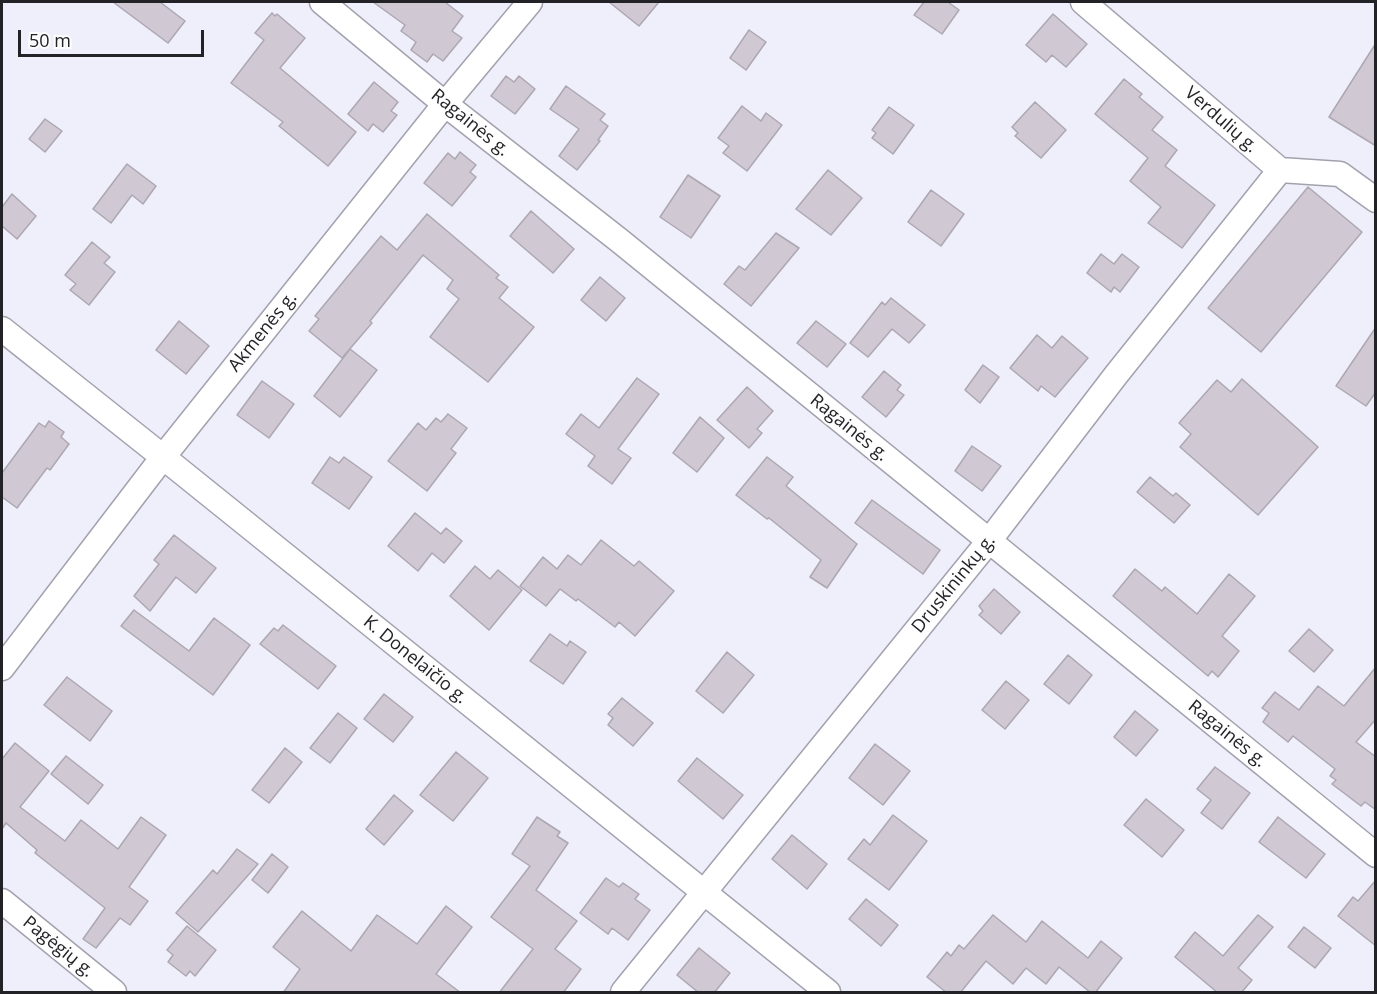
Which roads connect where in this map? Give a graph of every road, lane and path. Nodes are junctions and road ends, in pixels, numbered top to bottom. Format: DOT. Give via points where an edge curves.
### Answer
graph roads {
  1 [pos="322,2"];
  2 [pos="530,2"];
  3 [pos="1083,2"];
  4 [pos="445,104"];
  5 [pos="1280,170"];
  6 [pos="1376,200"];
  7 [pos="2,329"];
  8 [pos="163,457"];
  9 [pos="989,541"];
  10 [pos="2,668"];
  11 [pos="1376,855"];
  12 [pos="703,892"];
  13 [pos="2,901"];
  14 [pos="114,993"];
  15 [pos="623,993"];
  16 [pos="828,993"];
  1 -- 4 [label="street, Ragainės g."];
  2 -- 4 [label="street, Akmenės g."];
  3 -- 5 [label="street, Verdulių g."];
  4 -- 8 [label="street, Akmenės g."];
  4 -- 9 [label="street, Ragainės g."];
  5 -- 6 [label="street" via="1340,174"];
  5 -- 9 [label="street, Druskininkų g."];
  7 -- 8 [label="street, K. Donelaičio g."];
  8 -- 10 [label="street, Akmenės g."];
  8 -- 12 [label="street, K. Donelaičio g."];
  9 -- 11 [label="street, Ragainės g."];
  9 -- 12 [label="street, Druskininkų g."];
  12 -- 15 [label="street, Druskininkų g."];
  12 -- 16 [label="street, K. Donelaičio g."];
  13 -- 14 [label="street, Pagėgių g."];
}
